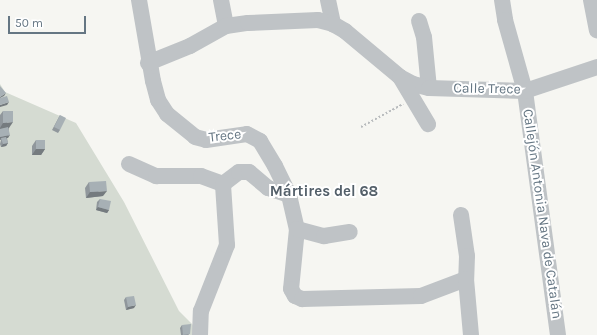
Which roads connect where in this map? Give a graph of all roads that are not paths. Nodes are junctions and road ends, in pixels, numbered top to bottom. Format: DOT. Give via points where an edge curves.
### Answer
graph roads {
  1 [pos="139,0"];
  2 [pos="221,0"];
  3 [pos="328,0"];
  4 [pos="502,0"];
  5 [pos="591,0"];
  6 [pos="419,21"];
  7 [pos="333,24"];
  8 [pos="226,26"];
  9 [pos="597,30"];
  10 [pos="148,63"];
  11 [pos="597,67"];
  12 [pos="400,77"];
  13 [pos="429,88"];
  14 [pos="525,91"];
  15 [pos="428,124"];
  16 [pos="129,164"];
  17 [pos="222,184"];
  18 [pos="289,195"];
  19 [pos="461,215"];
  20 [pos="297,229"];
  21 [pos="350,232"];
  22 [pos="466,279"];
  23 [pos="200,335"];
  24 [pos="471,335"];
  25 [pos="558,335"];
  1 -- 10 [label="street, Trece"];
  2 -- 8 [label="street"];
  3 -- 7 [label="street"];
  4 -- 14 [label="street, Callejón Antonia Nava de Catalán"];
  5 -- 9 [label="street"];
  6 -- 13 [label="street" via="424,37"];
  7 -- 8 [label="street" via="318,20 294,20"];
  7 -- 12 [label="street" via="346,31"];
  8 -- 10 [label="street" via="190,46"];
  10 -- 18 [label="street, Trece" via="158,100 167,114 195,136 206,140 247,134 260,141"];
  11 -- 14 [label="street, Calle Trece"];
  12 -- 13 [label="street, Calle Trece"];
  12 -- 15 [label="street"];
  13 -- 14 [label="street, Calle Trece"];
  14 -- 25 [label="street, Callejón Antonia Nava de Catalán"];
  16 -- 17 [label="street" via="156,176 201,176"];
  17 -- 18 [label="street" via="239,172 249,172 268,188"];
  17 -- 23 [label="street" via="227,245 201,311"];
  18 -- 20 [label="street, Trece"];
  19 -- 22 [label="street" via="467,256"];
  20 -- 21 [label="street" via="324,236"];
  20 -- 22 [label="street, Trece" via="291,289 295,296 302,299 421,296"];
  22 -- 24 [label="street"];
}
